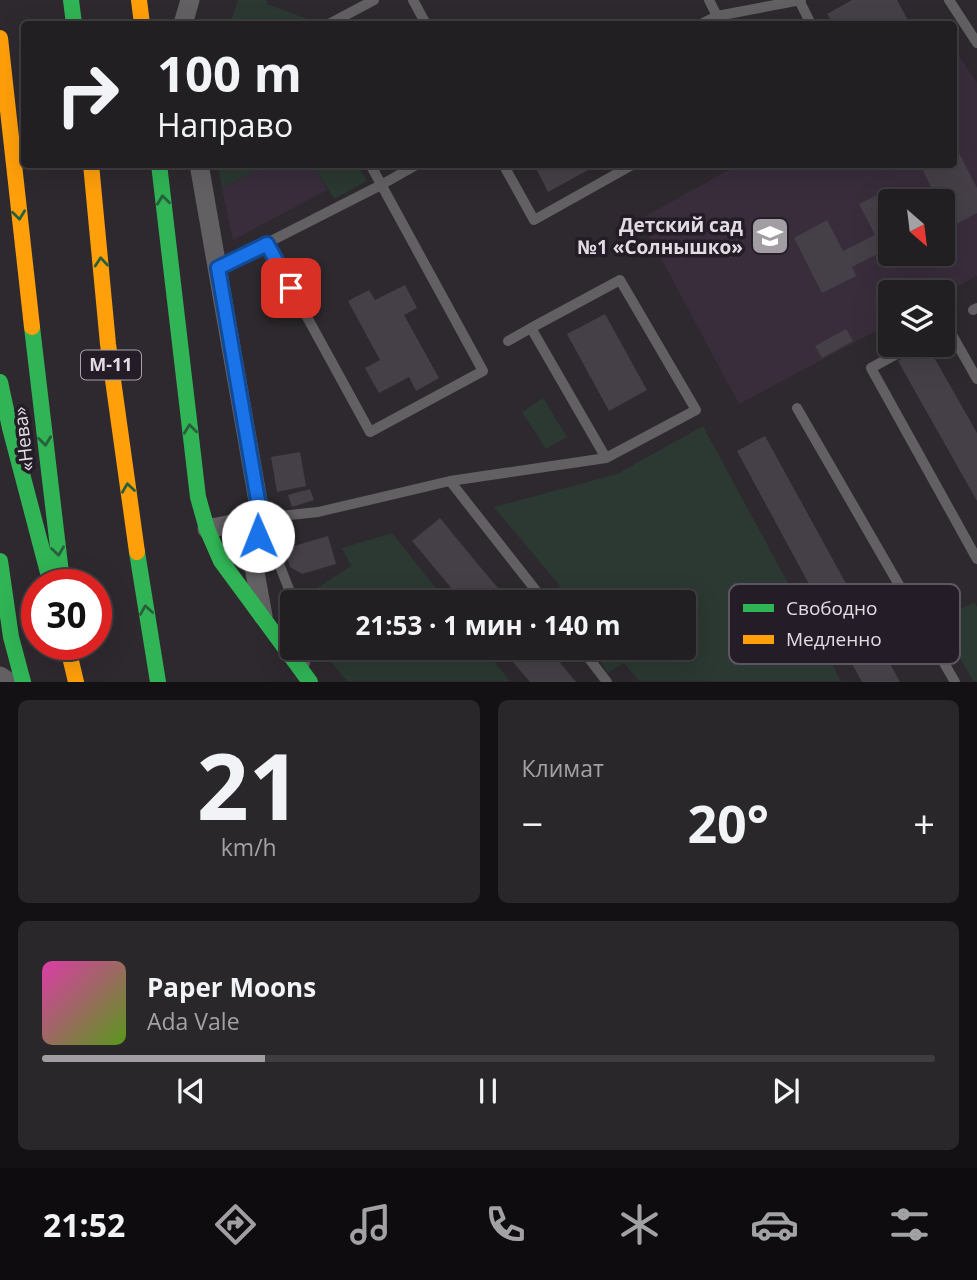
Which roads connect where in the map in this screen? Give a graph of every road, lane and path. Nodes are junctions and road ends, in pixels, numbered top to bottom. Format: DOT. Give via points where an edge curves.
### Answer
graph roads {
  1 [pos="71,0"];
  2 [pos="139,0"];
  3 [pos="374,0"];
  4 [pos="412,0"];
  5 [pos="709,0"];
  6 [pos="800,0"];
  7 [pos="949,0"];
  8 [pos="187,1"];
  9 [pos="717,16"];
  10 [pos="74,21"];
  11 [pos="142,21"];
  12 [pos="184,21"];
  13 [pos="335,21"];
  14 [pos="424,21"];
  15 [pos="707,21"];
  16 [pos="810,21"];
  17 [pos="0,38"];
  18 [pos="977,43"];
  19 [pos="92,168"];
  20 [pos="159,168"];
  21 [pos="201,168"];
  22 [pos="372,168"];
  23 [pos="411,168"];
  24 [pos="505,168"];
  25 [pos="627,168"];
  26 [pos="381,185"];
  27 [pos="267,244"];
  28 [pos="218,268"];
  29 [pos="531,328"];
  30 [pos="955,340"];
  31 [pos="508,341"];
  32 [pos="891,357"];
  33 [pos="977,379"];
  34 [pos="0,382"];
  35 [pos="797,408"];
  36 [pos="606,458"];
  37 [pos="450,481"];
  38 [pos="261,518"];
  39 [pos="207,529"];
  40 [pos="977,559"];
  41 [pos="0,561"];
  42 [pos="47,569"];
  43 [pos="60,569"];
  44 [pos="899,584"];
  45 [pos="289,590"];
  46 [pos="536,590"];
  47 [pos="263,620"];
  48 [pos="72,660"];
  49 [pos="590,660"];
  50 [pos="945,664"];
  51 [pos="0,676"];
  52 [pos="306,676"];
  53 [pos="9,681"];
  54 [pos="23,681"];
  55 [pos="76,681"];
  56 [pos="158,681"];
  57 [pos="607,681"];
  58 [pos="955,681"];
  1 -- 10 [label="main road"];
  2 -- 11 [label="main road"];
  3 -- 13 [label="lane"];
  4 -- 14 [label="lane"];
  5 -- 9 [label="lane"];
  6 -- 9 [label="lane"];
  6 -- 16 [label="lane"];
  7 -- 18 [label="lane"];
  8 -- 12 [label="street"];
  9 -- 15 [label="lane"];
  17 -- 43 [label="main road, «Нева», one-way"];
  56 -- 19 [label="main road, М-11, one-way" via="108,344"];
  39 -- 20 [label="main road, one-way" via="198,497"];
  21 -- 28 [label="street"];
  22 -- 26 [label="lane"];
  23 -- 26 [label="lane"];
  24 -- 25 [label="lane" via="534,219"];
  26 -- 27 [label="lane"];
  26 -- 27 [label="lane" via="482,371 370,432"];
  27 -- 28 [label="lane"];
  28 -- 38 [label="street"];
  29 -- 31 [label="lane"];
  29 -- 36 [label="lane"];
  29 -- 36 [label="lane" via="621,280 695,410"];
  30 -- 33 [label="lane"];
  32 -- 40 [label="lane" via="871,368"];
  34 -- 42 [label="main road"];
  35 -- 44 [label="lane"];
  36 -- 37 [label="lane"];
  37 -- 38 [label="lane" via="318,512"];
  37 -- 46 [label="lane"];
  38 -- 39 [label="street"];
  38 -- 45 [label="lane"];
  38 -- 47 [label="street" via="255,572"];
  39 -- 47 [label="main road" via="221,561"];
  41 -- 54 [label="main road"];
  47 -- 52 [label="main road"];
  48 -- 55 [label="main road"];
  49 -- 57 [label="lane"];
  50 -- 58 [label="lane"];
  51 -- 53 [label="street"];
}
